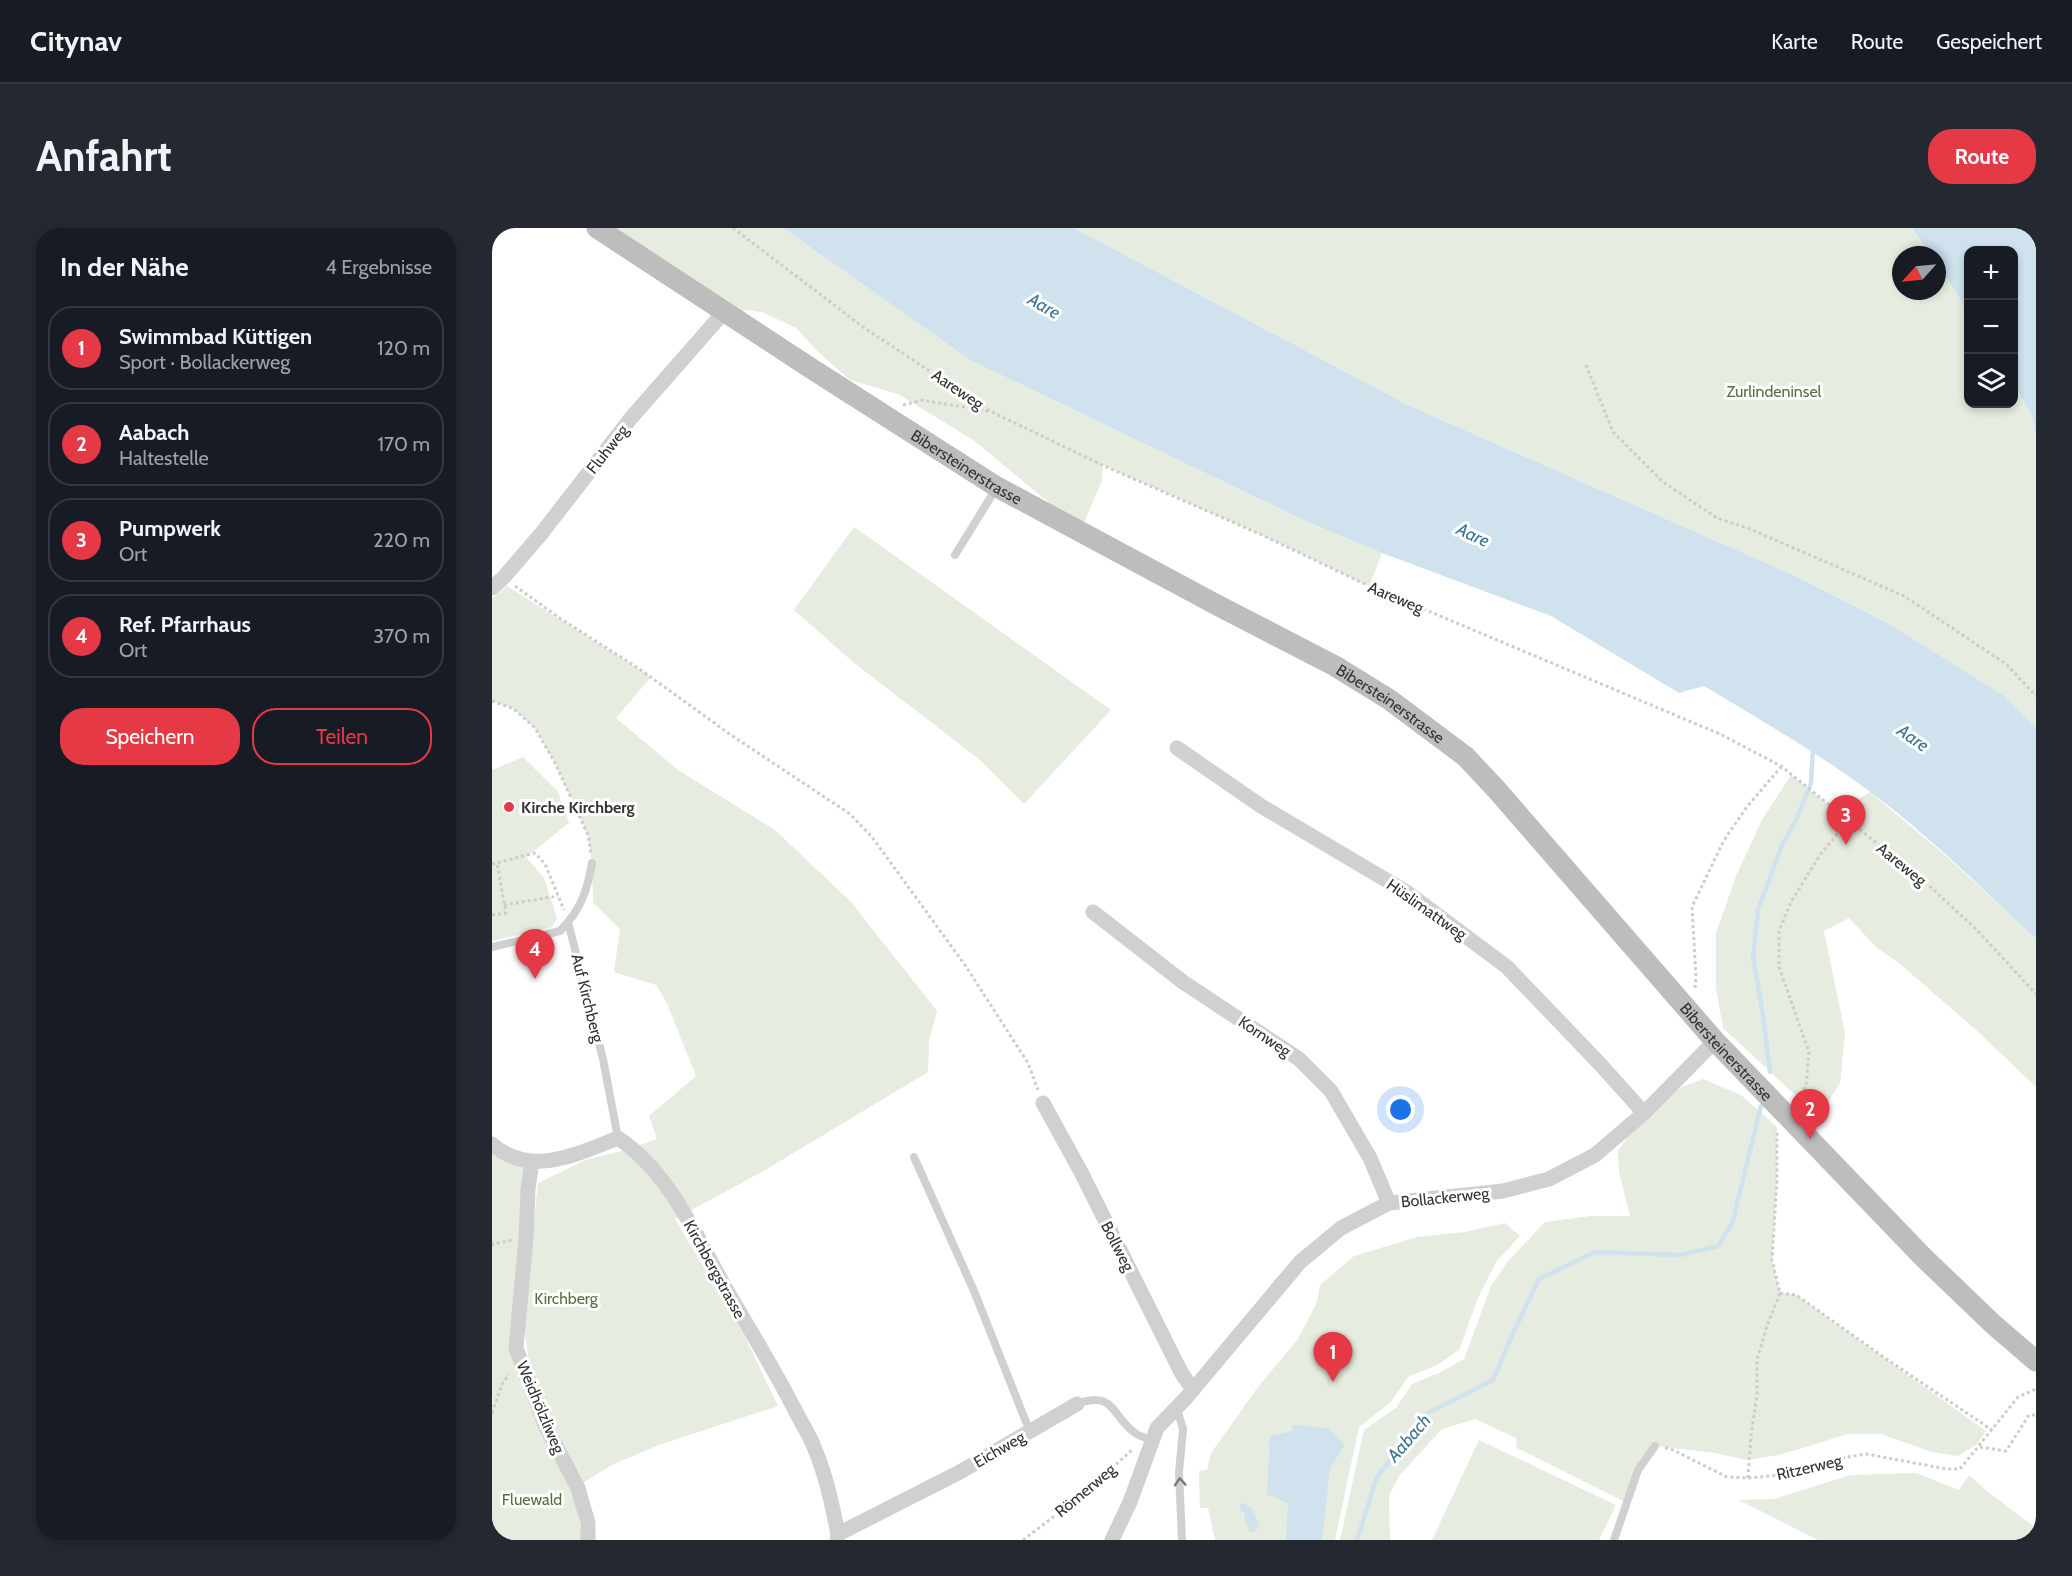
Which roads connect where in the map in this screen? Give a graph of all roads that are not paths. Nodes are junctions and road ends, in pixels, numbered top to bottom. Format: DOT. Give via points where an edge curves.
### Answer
graph roads {
  1 [pos="597,228"];
  2 [pos="724,312"];
  3 [pos="997,486"];
  4 [pos="955,555"];
  5 [pos="498,583"];
  6 [pos="1177,748"];
  7 [pos="592,863"];
  8 [pos="1093,912"];
  9 [pos="568,922"];
  10 [pos="492,947"];
  11 [pos="1716,1041"];
  12 [pos="1043,1103"];
  13 [pos="1644,1113"];
  14 [pos="618,1138"];
  15 [pos="492,1144"];
  16 [pos="914,1157"];
  17 [pos="532,1162"];
  18 [pos="1389,1203"];
  19 [pos="2036,1361"];
  20 [pos="1192,1390"];
  21 [pos="1077,1404"];
  22 [pos="1177,1409"];
  23 [pos="1029,1432"];
  24 [pos="1149,1439"];
  25 [pos="1655,1446"];
  26 [pos="838,1537"];
  27 [pos="588,1540"];
  28 [pos="1112,1540"];
  29 [pos="1182,1540"];
  30 [pos="1614,1540"];
  1 -- 2 [label="main road, Bibersteinerstrasse"];
  2 -- 3 [label="main road, Bibersteinerstrasse"];
  2 -- 5 [label="street, Fluhweg"];
  3 -- 4 [label="lane"];
  3 -- 11 [label="main road, Bibersteinerstrasse" via="1335,666 1428,727 1466,757 1496,789"];
  6 -- 13 [label="street, Hüslimattweg" via="1261,806 1408,893 1507,967"];
  7 -- 9 [label="lane" via="587,891"];
  8 -- 18 [label="street, Kornweg" via="1183,982 1299,1059 1331,1091 1370,1158"];
  9 -- 10 [label="lane" via="560,932"];
  9 -- 14 [label="lane, Auf Kirchberg" via="603,1059"];
  11 -- 13 [label="street, Bollackerweg"];
  11 -- 19 [label="main road, Bibersteinerstrasse" via="1923,1257"];
  12 -- 20 [label="street, Bollweg"];
  13 -- 18 [label="street, Bollackerweg" via="1595,1155 1549,1179 1503,1191"];
  14 -- 17 [label="street" via="555,1160"];
  14 -- 26 [label="street, Kirchbergstrasse" via="654,1170 685,1215 778,1376 814,1446 830,1494"];
  15 -- 17 [label="street" via="504,1155"];
  16 -- 23 [label="lane" via="974,1291"];
  17 -- 27 [label="street, Weidhölzliweg" via="516,1348 546,1427 578,1488 588,1523"];
  18 -- 20 [label="street, Bollackerweg" via="1341,1228 1300,1262"];
  20 -- 22 [label="street, Bollackerweg"];
  21 -- 23 [label="street, Eichweg"];
  21 -- 24 [label="lane, Eichweg" via="1090,1399 1111,1405 1137,1435"];
  22 -- 24 [label="street, Bollackerweg"];
  29 -- 22 [label="lane, one-way" via="1179,1472 1183,1429"];
  23 -- 26 [label="street, Eichweg"];
  24 -- 28 [label="street, Bollackerweg" via="1130,1502"];
  25 -- 30 [label="lane" via="1638,1470"];
}
